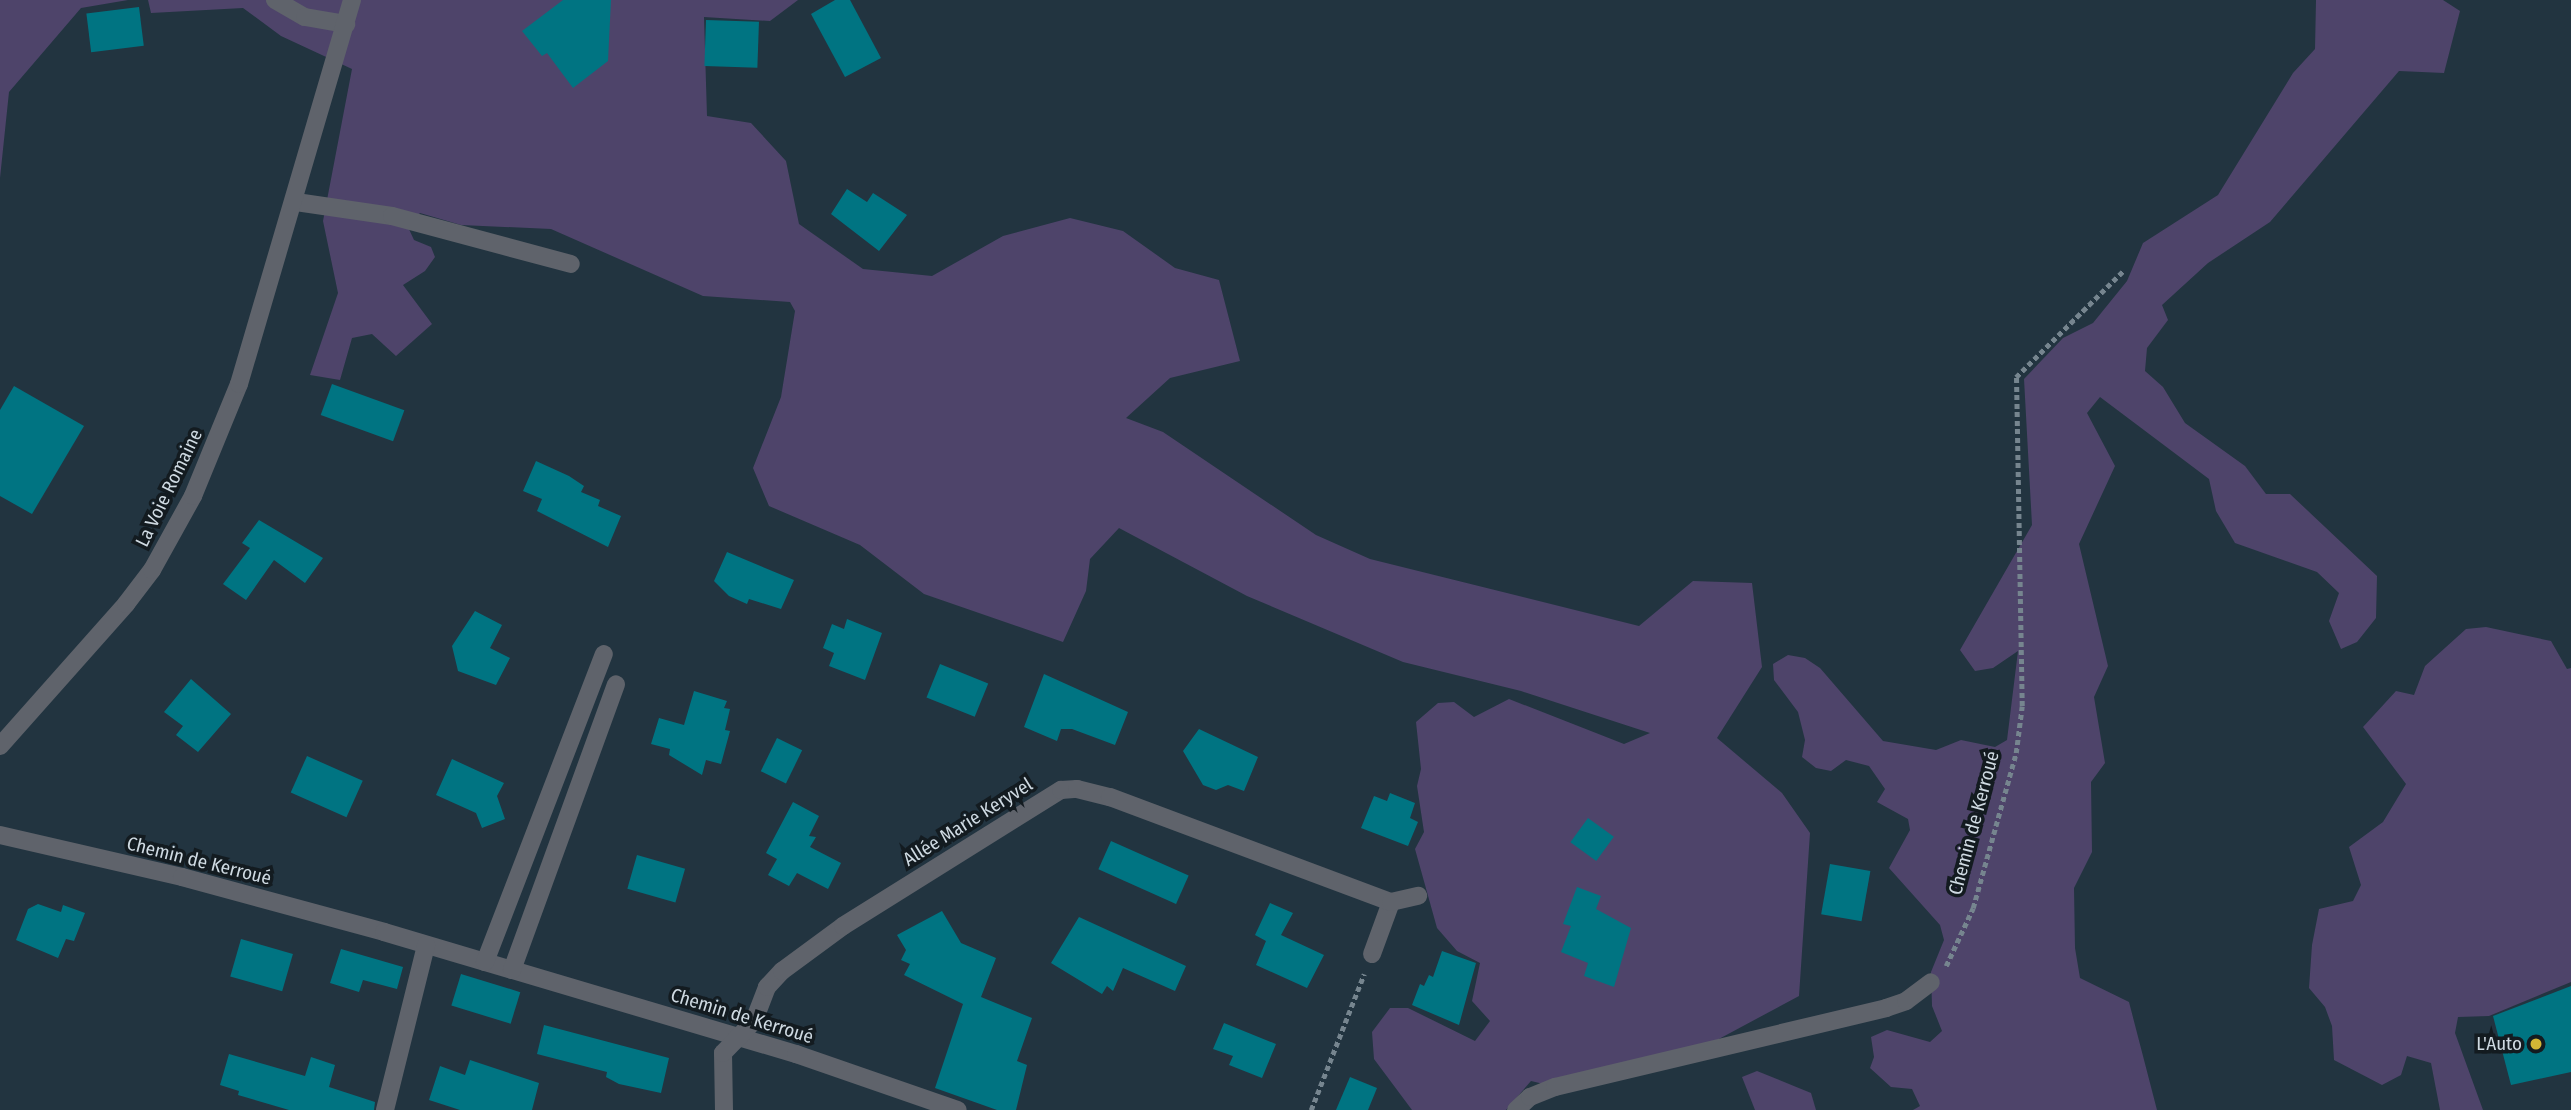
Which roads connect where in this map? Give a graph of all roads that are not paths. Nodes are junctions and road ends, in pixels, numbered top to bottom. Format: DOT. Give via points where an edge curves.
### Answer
graph roads {
  1 [pos="275,0"];
  2 [pos="352,0"];
  3 [pos="346,24"];
  4 [pos="296,202"];
  5 [pos="571,264"];
  6 [pos="604,654"];
  7 [pos="616,684"];
  8 [pos="0,746"];
  9 [pos="0,835"];
  10 [pos="1418,896"];
  11 [pos="1391,902"];
  12 [pos="426,945"];
  13 [pos="1372,954"];
  14 [pos="485,962"];
  15 [pos="512,970"];
  16 [pos="1931,982"];
  17 [pos="734,1037"];
  18 [pos="384,1110"];
  19 [pos="723,1110"];
  20 [pos="958,1110"];
  21 [pos="1516,1110"];
  1 -- 3 [label="street" via="306,17"];
  2 -- 3 [label="street, La Voie Romaine"];
  3 -- 4 [label="street, La Voie Romaine"];
  4 -- 5 [label="street" via="392,216"];
  4 -- 8 [label="street, La Voie Romaine" via="239,384 174,533 126,604"];
  6 -- 14 [label="street"];
  7 -- 15 [label="street"];
  9 -- 12 [label="street, Chemin de Kerroué" via="182,877"];
  10 -- 11 [label="street"];
  11 -- 13 [label="street"];
  11 -- 17 [label="street, Allée Marie Keryvel" via="1110,797 1061,790 814,946 772,981 754,1021"];
  12 -- 14 [label="street, Chemin de Kerroué"];
  12 -- 18 [label="street"];
  14 -- 15 [label="street, Chemin de Kerroué"];
  15 -- 17 [label="street, Chemin de Kerroué"];
  16 -- 21 [label="street" via="1886,1009 1555,1087 1530,1097"];
  17 -- 19 [label="street" via="721,1060"];
  17 -- 20 [label="street, Chemin de Kerroué"];
}
